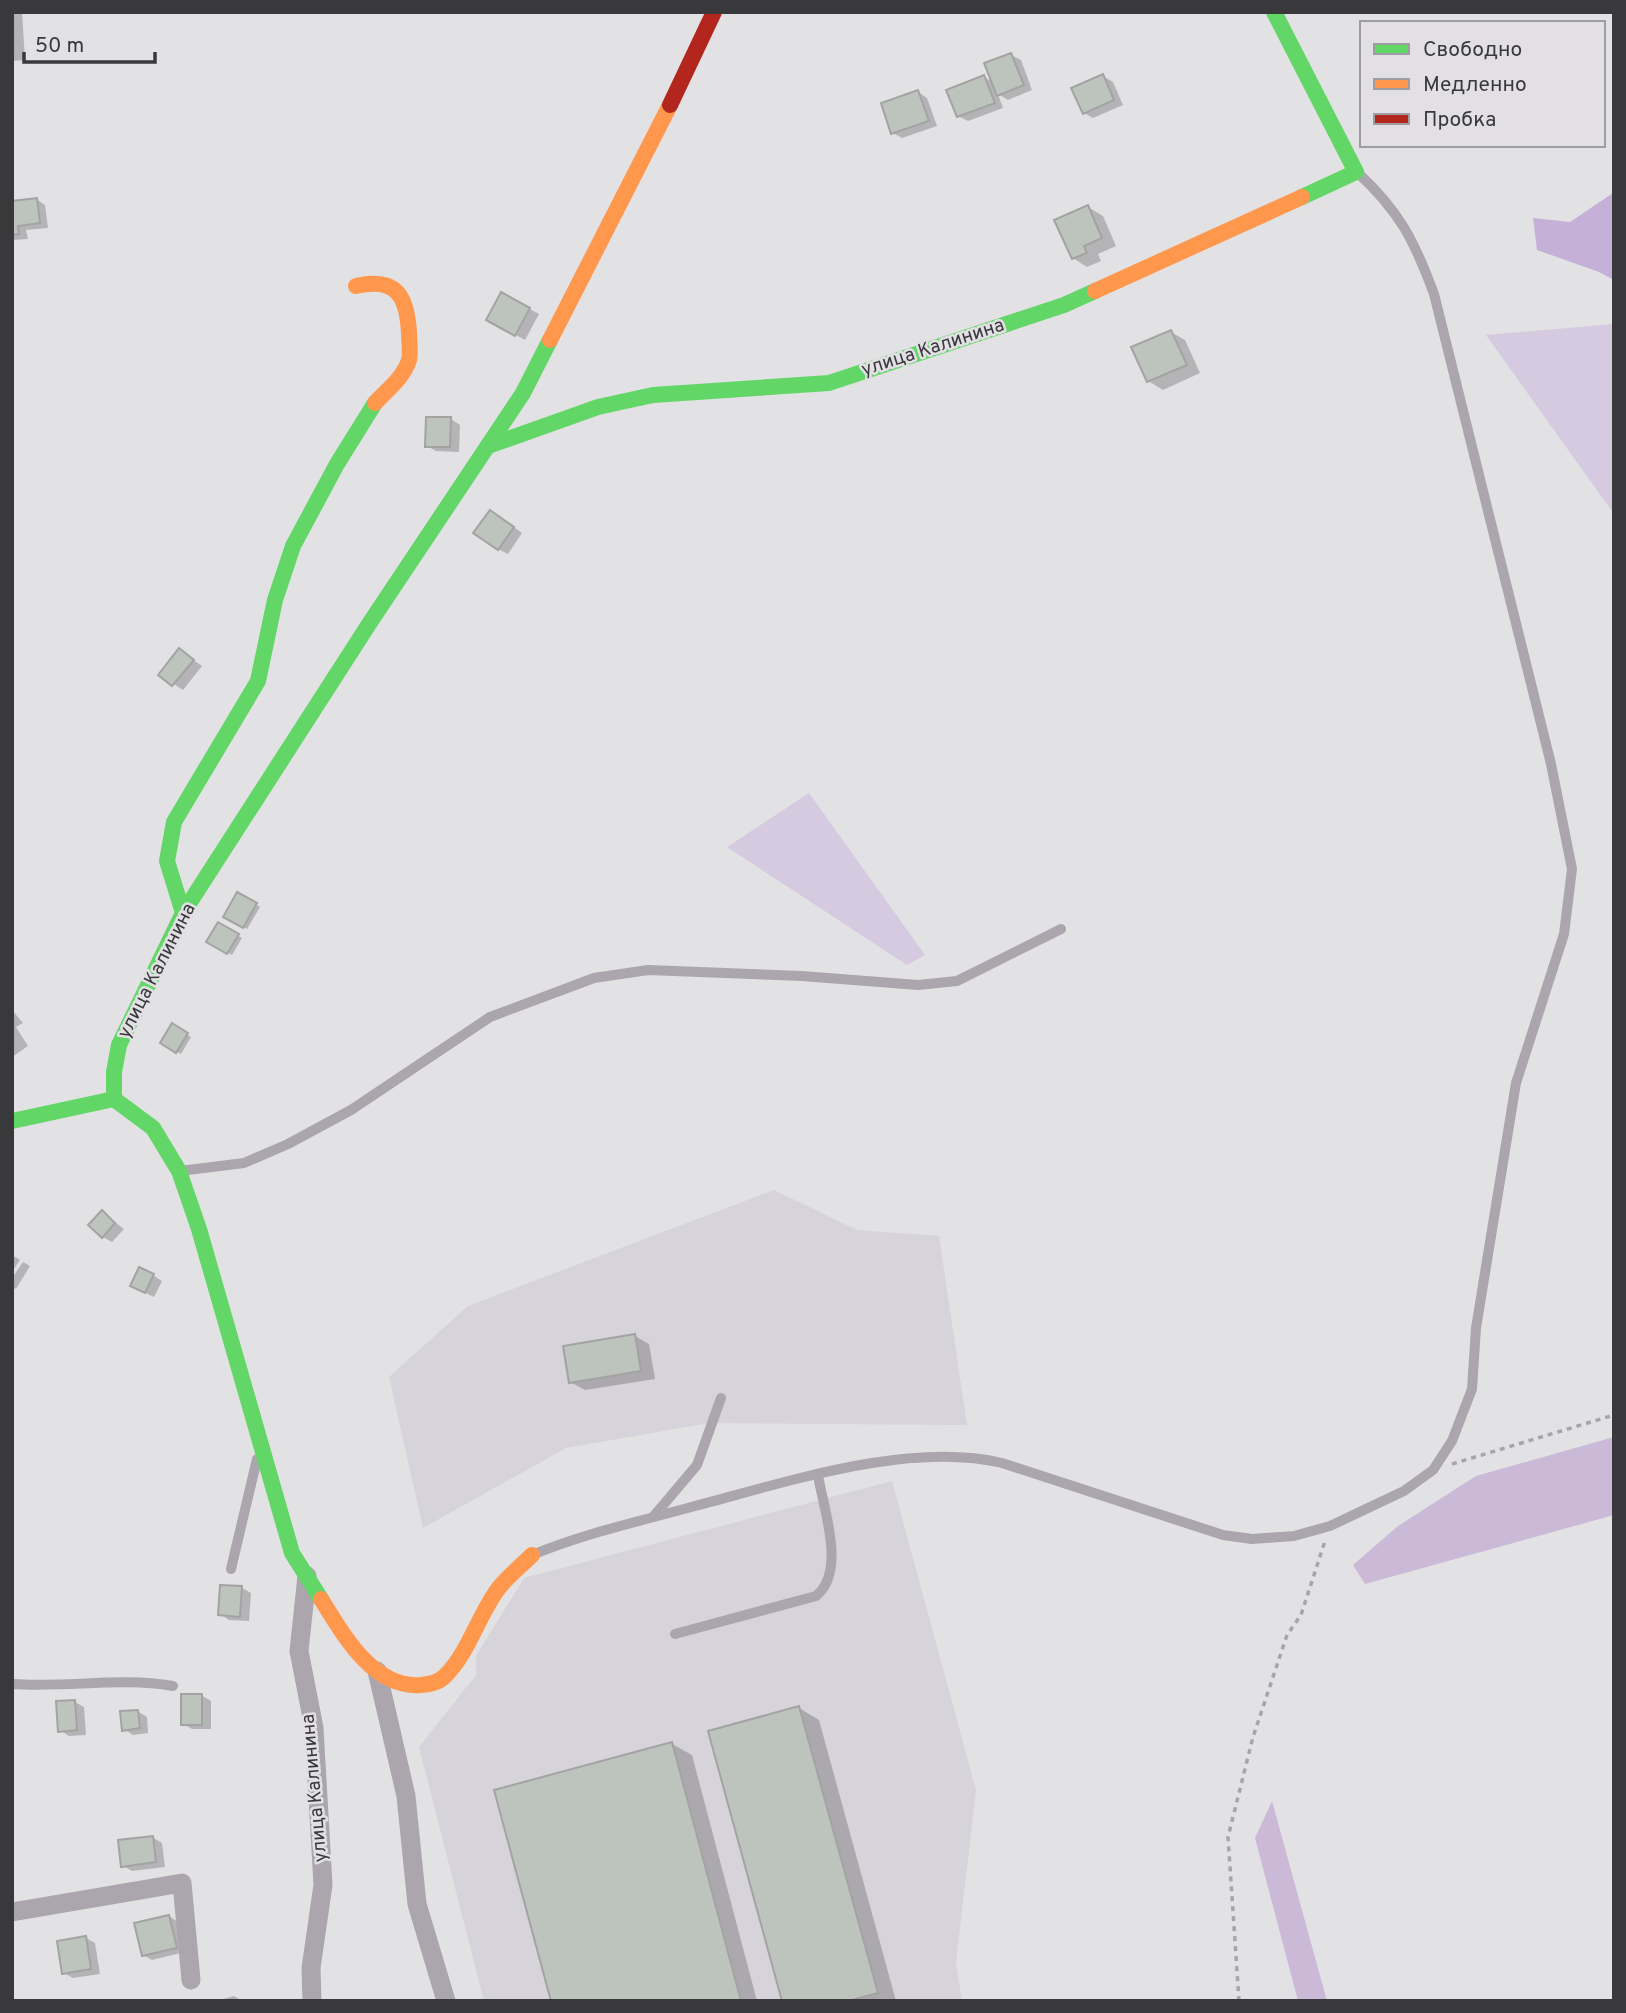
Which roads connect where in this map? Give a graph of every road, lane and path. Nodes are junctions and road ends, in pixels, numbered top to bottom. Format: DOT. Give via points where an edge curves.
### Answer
graph roads {
  1 [pos="714,12"];
  2 [pos="1274,12"];
  3 [pos="1356,172"];
  4 [pos="356,286"];
  5 [pos="488,446"];
  6 [pos="183,913"];
  7 [pos="1061,929"];
  8 [pos="114,1099"];
  9 [pos="12,1121"];
  10 [pos="179,1171"];
  11 [pos="721,1398"];
  12 [pos="1614,1415"];
  13 [pos="261,1449"];
  14 [pos="1433,1470"];
  15 [pos="818,1475"];
  16 [pos="652,1518"];
  17 [pos="1330,1525"];
  18 [pos="532,1555"];
  19 [pos="231,1569"];
  20 [pos="307,1577"];
  21 [pos="675,1634"];
  22 [pos="377,1671"];
  23 [pos="12,1684"];
  24 [pos="173,1686"];
  25 [pos="12,1912"];
  26 [pos="191,1980"];
  27 [pos="312,2001"];
  28 [pos="446,2001"];
  29 [pos="1239,2001"];
  1 -- 5 [label="street, улица Калинина" via="523,393"];
  2 -- 3 [label="street"];
  3 -- 5 [label="street, улица Калинина" via="1064,305 829,383 653,395 598,407"];
  3 -- 14 [label="lane" via="1384,198 1415,242 1434,294 1551,764 1572,869 1564,934 1517,1083 1476,1328 1472,1389 1452,1441"];
  4 -- 6 [label="street" via="387,283 399,292 409,316 410,358 371,408 305,521 278,580 258,681 175,821 166,861"];
  5 -- 6 [label="street, улица Калинина"];
  6 -- 8 [label="street, улица Калинина" via="119,1045"];
  7 -- 10 [label="lane" via="957,981 918,985 802,975 649,970 594,978 490,1017 351,1110 288,1144 244,1163"];
  8 -- 9 [label="street"];
  8 -- 10 [label="street" via="153,1128"];
  10 -- 13 [label="street"];
  11 -- 16 [label="lane" via="697,1465"];
  12 -- 14 [label="path"];
  13 -- 19 [label="lane"];
  13 -- 20 [label="street" via="292,1553"];
  14 -- 17 [label="lane" via="1404,1491"];
  15 -- 16 [label="lane"];
  15 -- 17 [label="lane" via="940,1455 973,1456 1223,1535 1252,1539 1294,1536"];
  15 -- 21 [label="lane" via="831,1552 826,1588 816,1596"];
  16 -- 18 [label="lane"];
  17 -- 29 [label="path" via="1253,1737 1228,1837"];
  18 -- 22 [label="street" via="498,1589 444,1677 432,1684 406,1686"];
  20 -- 22 [label="street" via="343,1634"];
  20 -- 27 [label="street, улица Калинина" via="299,1651 314,1728 323,1885 311,1968"];
  22 -- 28 [label="street" via="405,1796 417,1904"];
  23 -- 24 [label="lane" via="52,1687 141,1681"];
  25 -- 26 [label="street" via="182,1883"];
}
